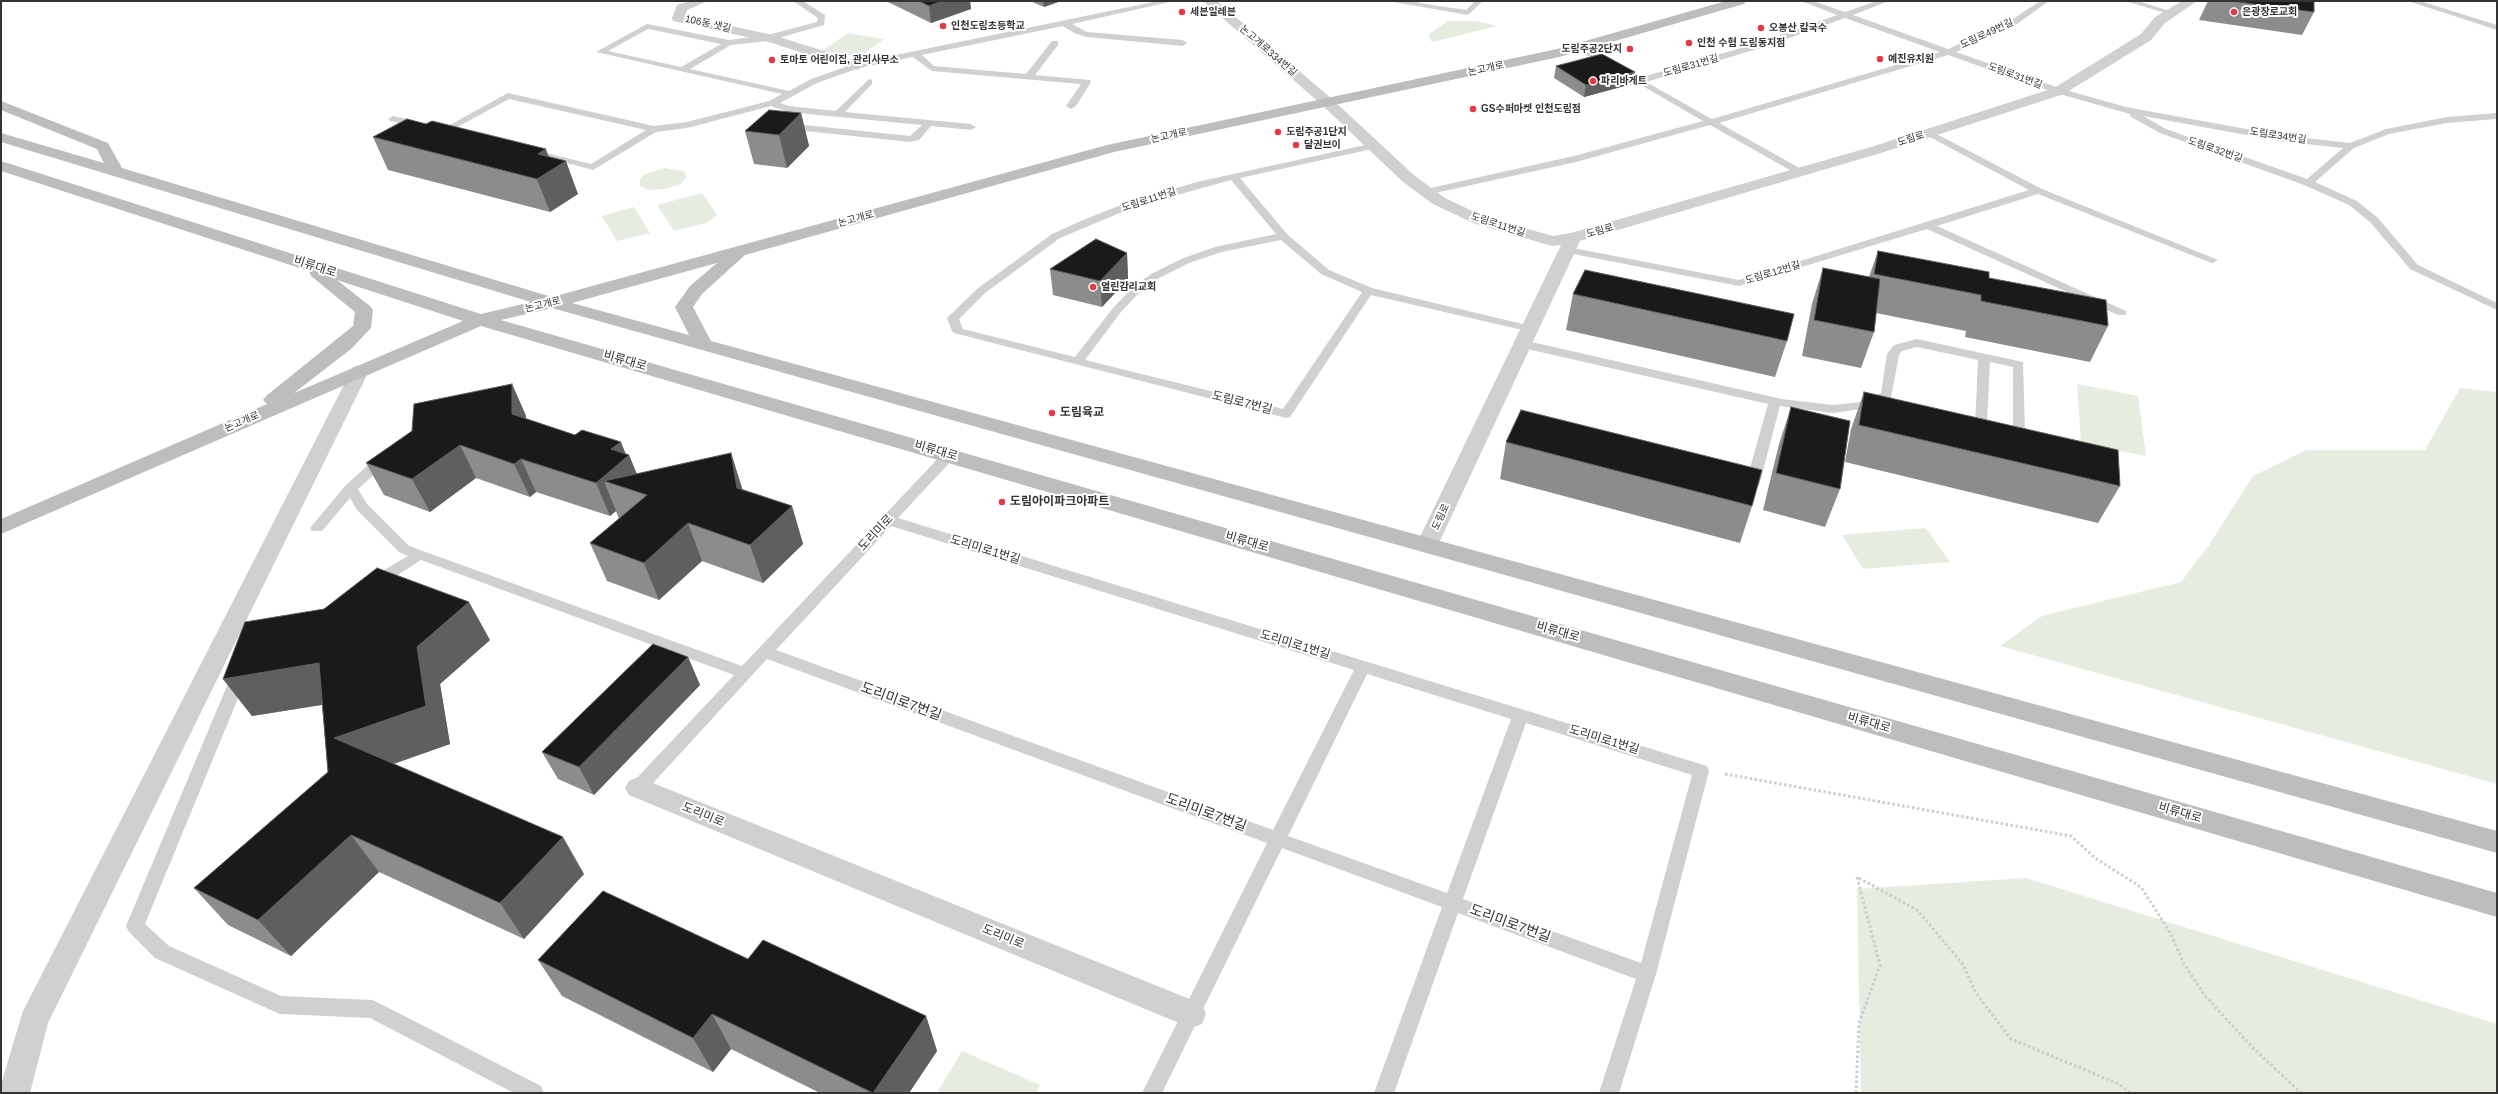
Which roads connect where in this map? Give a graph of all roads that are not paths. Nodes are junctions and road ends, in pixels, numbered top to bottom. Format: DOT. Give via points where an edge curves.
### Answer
graph roads {
  1 [pos="702,1"];
  2 [pos="797,1"];
  3 [pos="1170,1"];
  4 [pos="1209,1"];
  5 [pos="1392,1"];
  6 [pos="1479,1"];
  7 [pos="1740,1"];
  8 [pos="1805,1"];
  9 [pos="1885,1"];
  10 [pos="2045,1"];
  11 [pos="2129,1"];
  12 [pos="2191,1"];
  13 [pos="2412,1"];
  14 [pos="1414,3"];
  15 [pos="2172,13"];
  16 [pos="1848,16"];
  17 [pos="1065,23"];
  18 [pos="2497,28"];
  19 [pos="768,38"];
  20 [pos="1055,42"];
  21 [pos="729,43"];
  22 [pos="1184,43"];
  23 [pos="1578,47"];
  24 [pos="1948,52"];
  25 [pos="916,55"];
  26 [pos="858,66"];
  27 [pos="682,70"];
  28 [pos="1028,77"];
  29 [pos="1638,81"];
  30 [pos="869,82"];
  31 [pos="2059,92"];
  32 [pos="788,93"];
  33 [pos="1327,102"];
  34 [pos="772,103"];
  35 [pos="1,105"];
  36 [pos="1071,106"];
  37 [pos="788,109"];
  38 [pos="2125,110"];
  39 [pos="838,114"];
  40 [pos="2497,116"];
  41 [pos="393,119"];
  42 [pos="1712,122"];
  43 [pos="928,123"];
  44 [pos="1,126"];
  45 [pos="971,127"];
  46 [pos="437,129"];
  47 [pos="654,129"];
  48 [pos="1929,133"];
  49 [pos="459,135"];
  50 [pos="1,136"];
  51 [pos="35,146"];
  52 [pos="1374,146"];
  53 [pos="2351,146"];
  54 [pos="518,149"];
  55 [pos="1,166"];
  56 [pos="115,170"];
  57 [pos="1800,172"];
  58 [pos="1233,176"];
  59 [pos="2308,183"];
  60 [pos="2038,191"];
  61 [pos="1426,192"];
  62 [pos="1927,225"];
  63 [pos="1283,236"];
  64 [pos="1571,244"];
  65 [pos="741,250"];
  66 [pos="2213,260"];
  67 [pos="308,264"];
  68 [pos="1368,291"];
  69 [pos="552,303"];
  70 [pos="2497,307"];
  71 [pos="2122,313"];
  72 [pos="953,318"];
  73 [pos="480,320"];
  74 [pos="1527,336"];
  75 [pos="703,344"];
  76 [pos="1984,358"];
  77 [pos="1078,361"];
  78 [pos="360,371"];
  79 [pos="1775,402"];
  80 [pos="248,420"];
  81 [pos="393,450"];
  82 [pos="948,455"];
  83 [pos="1736,487"];
  84 [pos="351,488"];
  85 [pos="888,520"];
  86 [pos="1,526"];
  87 [pos="317,528"];
  88 [pos="1428,545"];
  89 [pos="419,554"];
  90 [pos="360,592"];
  91 [pos="764,652"];
  92 [pos="251,662"];
  93 [pos="1363,666"];
  94 [pos="744,673"];
  95 [pos="1521,714"];
  96 [pos="638,788"];
  97 [pos="1277,838"];
  98 [pos="2497,842"];
  99 [pos="1452,903"];
  100 [pos="2497,905"];
  101 [pos="1647,974"];
  102 [pos="1191,1014"];
  103 [pos="14,1093"];
  104 [pos="534,1093"];
  105 [pos="1152,1093"];
  106 [pos="1384,1093"];
  107 [pos="1609,1093"];
  1 -- 19 [label="street, 106동 샛길" via="682,8 678,18"];
  2 -- 19 [label="lane" via="822,17 821,22 815,26"];
  3 -- 17 [label="lane"];
  4 -- 33 [label="street, 논고개로334번길"];
  5 -- 14 [label="lane"];
  6 -- 14 [label="lane" via="1468,13"];
  7 -- 23 [label="main road, 논고개로"];
  8 -- 16 [label="lane, 도림로31번길"];
  9 -- 16 [label="lane"];
  10 -- 24 [label="lane, 도림로49번길" via="2010,25"];
  11 -- 15 [label="lane"];
  12 -- 15 [label="street, 도림로"];
  13 -- 18 [label="lane"];
  15 -- 31 [label="street, 도림로" via="2160,20 2146,37"];
  16 -- 24 [label="lane, 도림로31번길"];
  16 -- 29 [label="lane, 도림로31번길"];
  17 -- 22 [label="lane" via="1086,34"];
  17 -- 25 [label="lane"];
  19 -- 21 [label="lane"];
  19 -- 26 [label="street"];
  20 -- 28 [label="lane"];
  21 -- 27 [label="lane"];
  21 -- 27 [label="lane" via="648,26 600,52"];
  23 -- 29 [label="lane"];
  23 -- 33 [label="main road, 논고개로"];
  24 -- 31 [label="lane, 도림로31번길"];
  24 -- 42 [label="lane"];
  25 -- 26 [label="lane"];
  25 -- 28 [label="lane" via="932,68"];
  26 -- 32 [label="lane"];
  27 -- 32 [label="lane"];
  28 -- 36 [label="lane" via="1087,82"];
  29 -- 42 [label="lane, 도림로31번길"];
  30 -- 39 [label="lane"];
  31 -- 38 [label="lane, 도림로34번길"];
  31 -- 48 [label="street, 도림로"];
  32 -- 34 [label="lane"];
  33 -- 52 [label="street, 도림로11번길"];
  33 -- 65 [label="main road, 논고개로" via="1112,148"];
  34 -- 37 [label="lane"];
  34 -- 47 [label="lane" via="687,125"];
  35 -- 56 [label="main road" via="103,146"];
  37 -- 39 [label="lane"];
  37 -- 43 [label="lane" via="775,122 910,139 916,138"];
  38 -- 53 [label="lane, 도림로34번길" via="2279,138"];
  38 -- 59 [label="lane, 도림로32번길" via="2162,132"];
  39 -- 43 [label="lane"];
  40 -- 53 [label="lane, 도림로34번길" via="2446,120 2386,132"];
  41 -- 46 [label="lane"];
  42 -- 57 [label="lane, 도림로31번길"];
  42 -- 61 [label="lane" via="1576,159"];
  43 -- 45 [label="lane"];
  44 -- 51 [label="main road"];
  46 -- 47 [label="lane" via="508,96"];
  46 -- 49 [label="lane"];
  47 -- 54 [label="lane" via="593,167"];
  48 -- 57 [label="street, 도림로"];
  48 -- 60 [label="lane, 도림로"];
  50 -- 51 [label="main road"];
  51 -- 56 [label="main road"];
  52 -- 58 [label="lane, 도림로11번길"];
  52 -- 61 [label="street, 도림로11번길"];
  53 -- 59 [label="lane"];
  55 -- 67 [label="main road, 비류대로"];
  56 -- 69 [label="main road"];
  57 -- 64 [label="street, 도림로"];
  58 -- 63 [label="lane"];
  58 -- 72 [label="lane, 도림로11번길" via="1130,205 1056,236 981,291"];
  59 -- 70 [label="lane, 도림로32번길" via="2353,203 2366,213 2414,267"];
  60 -- 62 [label="lane, 도림로12번길"];
  60 -- 66 [label="lane, 도림로"];
  61 -- 64 [label="street, 도림로11번길" via="1439,201 1494,224"];
  62 -- 64 [label="lane, 도림로12번길" via="1739,283"];
  62 -- 71 [label="lane"];
  63 -- 68 [label="lane" via="1325,272"];
  63 -- 77 [label="lane" via="1219,249 1185,261 1155,276 1136,290 1117,310"];
  64 -- 74 [label="street, 도림로"];
  65 -- 69 [label="main road, 논고개로"];
  65 -- 75 [label="main road" via="696,290 684,307"];
  67 -- 73 [label="main road, 비류대로"];
  67 -- 80 [label="main road" via="364,310 362,328"];
  68 -- 74 [label="lane"];
  68 -- 77 [label="lane, 도림로7번길" via="1286,414"];
  69 -- 73 [label="main road, 논고개로"];
  69 -- 75 [label="main road"];
  72 -- 77 [label="lane, 도림로7번길" via="958,331"];
  73 -- 78 [label="main road, 논고개로"];
  73 -- 82 [label="main road, 비류대로"];
  74 -- 79 [label="lane" via="1729,395"];
  74 -- 88 [label="street, 도림로"];
  75 -- 88 [label="main road"];
  76 -- 76 [label="lane" via="2019,365 2019,433 1981,425"];
  76 -- 79 [label="lane" via="1912,344 1898,348 1892,354 1887,395 1864,405 1833,409"];
  78 -- 80 [label="main road, 논고개로"];
  78 -- 103 [label="street" via="34,1021"];
  79 -- 83 [label="lane" via="1751,491"];
  80 -- 86 [label="main road, 논고개로"];
  81 -- 84 [label="lane"];
  82 -- 85 [label="lane, 도리미로"];
  82 -- 100 [label="main road, 비류대로"];
  84 -- 87 [label="lane"];
  84 -- 89 [label="lane" via="362,507 404,549"];
  85 -- 91 [label="lane, 도리미로"];
  85 -- 93 [label="lane, 도리미로1번길"];
  88 -- 98 [label="main road"];
  89 -- 90 [label="lane"];
  89 -- 94 [label="lane"];
  91 -- 94 [label="lane, 도리미로"];
  91 -- 97 [label="lane, 도리미로7번길"];
  92 -- 104 [label="lane" via="238,676 135,926 162,952 280,1005 372,1009"];
  93 -- 95 [label="lane, 도리미로1번길"];
  93 -- 97 [label="lane"];
  94 -- 96 [label="lane, 도리미로"];
  95 -- 99 [label="lane"];
  95 -- 101 [label="lane, 도리미로1번길" via="1701,771"];
  96 -- 102 [label="street, 도리미로"];
  97 -- 99 [label="lane, 도리미로7번길"];
  97 -- 102 [label="lane"];
  99 -- 101 [label="lane, 도리미로7번길"];
  99 -- 106 [label="lane"];
  101 -- 107 [label="lane"];
  102 -- 105 [label="lane"];
}
